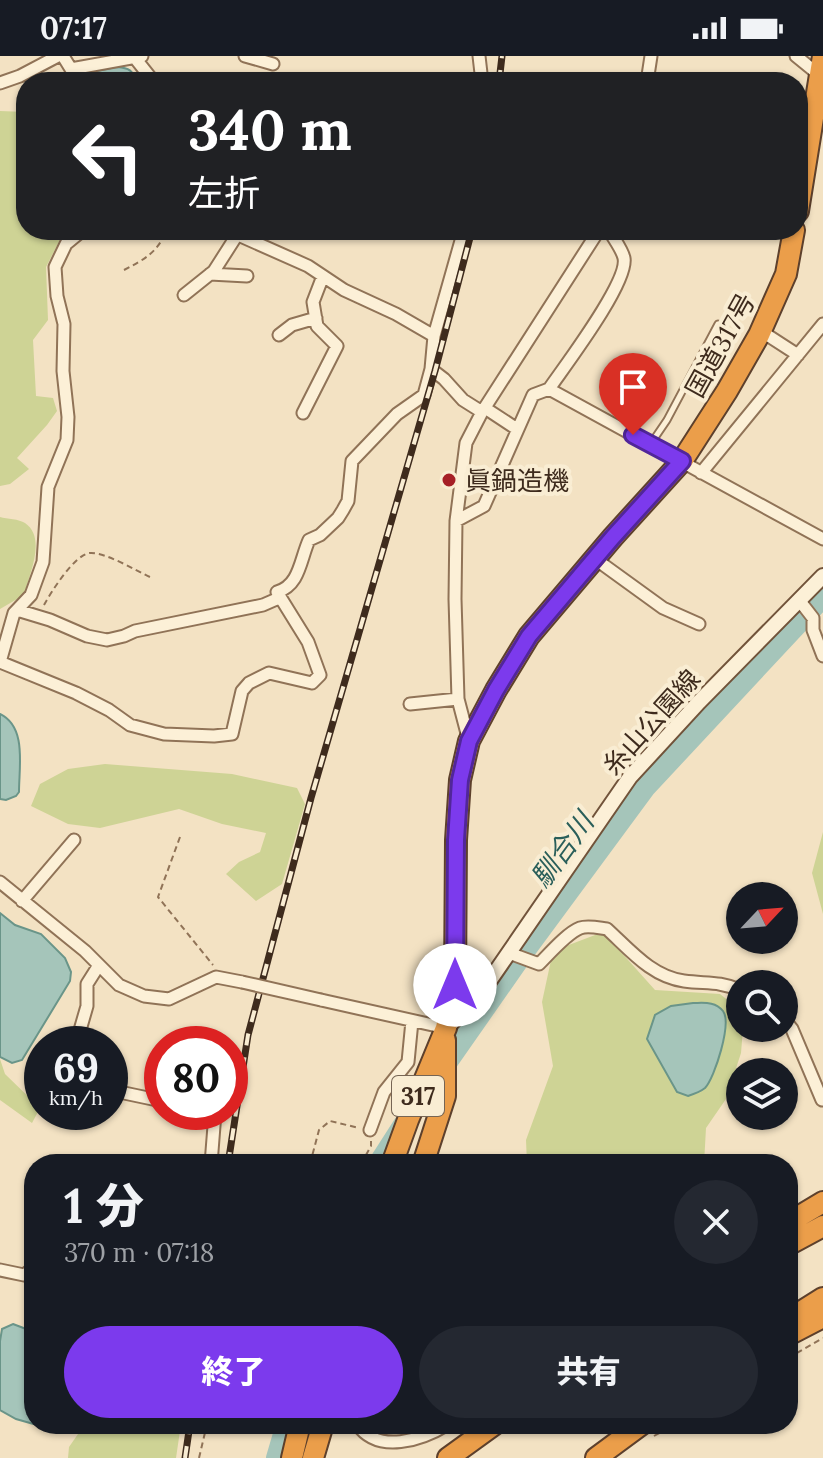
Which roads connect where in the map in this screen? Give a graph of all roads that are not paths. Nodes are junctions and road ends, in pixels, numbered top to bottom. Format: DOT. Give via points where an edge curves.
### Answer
graph roads {
  1 [pos="60,56"];
  2 [pos="245,56"];
  3 [pos="796,56"];
  4 [pos="138,57"];
  5 [pos="273,64"];
  6 [pos="822,70"];
  7 [pos="28,72"];
  8 [pos="808,152"];
  9 [pos="71,240"];
  10 [pos="228,240"];
  11 [pos="250,240"];
  12 [pos="461,240"];
  13 [pos="593,240"];
  14 [pos="614,240"];
  15 [pos="792,240"];
  16 [pos="210,274"];
  17 [pos="247,276"];
  18 [pos="323,276"];
  19 [pos="184,295"];
  20 [pos="316,318"];
  21 [pos="718,324"];
  22 [pos="823,324"];
  23 [pos="761,331"];
  24 [pos="279,335"];
  25 [pos="434,336"];
  26 [pos="798,355"];
  27 [pos="431,369"];
  28 [pos="549,389"];
  29 [pos="483,410"];
  30 [pos="303,413"];
  31 [pos="517,429"];
  32 [pos="650,445"];
  33 [pos="682,461"];
  34 [pos="701,473"];
  35 [pos="456,521"];
  36 [pos="823,539"];
  37 [pos="594,558"];
  38 [pos="823,576"];
  39 [pos="279,598"];
  40 [pos="799,600"];
  41 [pos="17,610"];
  42 [pos="699,624"];
  43 [pos="823,656"];
  44 [pos="0,662"];
  45 [pos="458,699"];
  46 [pos="410,704"];
  47 [pos="469,741"];
  48 [pos="74,840"];
  49 [pos="0,882"];
  50 [pos="22,901"];
  51 [pos="509,953"];
  52 [pos="99,965"];
  53 [pos="726,984"];
  54 [pos="412,1021"];
  55 [pos="81,1026"];
  56 [pos="446,1028"];
  57 [pos="797,1042"];
  58 [pos="822,1100"];
  59 [pos="214,1130"];
  60 [pos="370,1130"];
  61 [pos="212,1154"];
  62 [pos="396,1154"];
  63 [pos="426,1154"];
  64 [pos="823,1202"];
  65 [pos="798,1217"];
  66 [pos="823,1226"];
  67 [pos="798,1240"];
  68 [pos="0,1270"];
  69 [pos="24,1275"];
  70 [pos="823,1298"];
  71 [pos="823,1308"];
  72 [pos="798,1314"];
  73 [pos="823,1317"];
  74 [pos="798,1325"];
  75 [pos="798,1328"];
  76 [pos="298,1434"];
  77 [pos="320,1434"];
  78 [pos="367,1434"];
  79 [pos="427,1434"];
  80 [pos="468,1434"];
  81 [pos="481,1434"];
  82 [pos="641,1434"];
  83 [pos="292,1458"];
  84 [pos="313,1458"];
  85 [pos="436,1458"];
  86 [pos="448,1458"];
  87 [pos="596,1458"];
  1 -- 4 [label="street" via="71,69"];
  1 -- 7 [label="street"];
  2 -- 5 [label="street"];
  3 -- 6 [label="street"];
  6 -- 8 [label="highway"];
  9 -- 41 [label="street" via="55,267 64,324 67,440 48,487 43,562 31,595"];
  10 -- 16 [label="street"];
  11 -- 18 [label="street"];
  12 -- 25 [label="street"];
  13 -- 29 [label="street"];
  14 -- 28 [label="street" via="624,258 623,272"];
  15 -- 23 [label="highway, 国道317号 / 317" via="786,274"];
  16 -- 17 [label="street"];
  16 -- 19 [label="street"];
  18 -- 20 [label="street" via="313,302"];
  18 -- 25 [label="street"];
  20 -- 24 [label="street"];
  20 -- 30 [label="street" via="337,346"];
  21 -- 32 [label="lane"];
  22 -- 26 [label="street"];
  23 -- 26 [label="street"];
  23 -- 33 [label="highway, 国道317号 / 317"];
  25 -- 27 [label="street"];
  26 -- 34 [label="street"];
  27 -- 29 [label="street" via="463,400"];
  27 -- 39 [label="street" via="424,395 397,414 352,461 348,501 338,518 309,540 297,577 288,589 277,592"];
  28 -- 31 [label="street" via="533,395"];
  28 -- 32 [label="street"];
  29 -- 31 [label="street"];
  29 -- 35 [label="street" via="466,443"];
  31 -- 35 [label="street" via="484,506"];
  32 -- 33 [label="street"];
  33 -- 34 [label="street"];
  33 -- 37 [label="highway, 国道317号 / 317"];
  34 -- 36 [label="street"];
  35 -- 45 [label="street"];
  37 -- 42 [label="street" via="663,608"];
  37 -- 47 [label="highway, 国道317号 / 317" via="529,636"];
  38 -- 40 [label="main road, 糸山公園線"];
  39 -- 41 [label="street" via="107,640"];
  39 -- 44 [label="street" via="308,642 320,675 312,683 269,673 249,683 242,691 232,734 164,734 130,725 76,693"];
  40 -- 43 [label="street" via="813,618"];
  40 -- 51 [label="main road, 糸山公園線" via="630,777"];
  41 -- 44 [label="street"];
  45 -- 46 [label="street"];
  45 -- 47 [label="street"];
  47 -- 56 [label="highway, 国道317号 / 317" via="460,780 455,985"];
  48 -- 50 [label="street"];
  49 -- 50 [label="street"];
  50 -- 52 [label="street"];
  51 -- 53 [label="street" via="539,964 580,928 597,927 607,929 653,971 681,981"];
  51 -- 56 [label="main road, 糸山公園線" via="479,996"];
  52 -- 54 [label="street, bridge" via="119,985 144,996 169,999 216,977"];
  52 -- 55 [label="street" via="87,984"];
  54 -- 56 [label="street"];
  54 -- 60 [label="street" via="408,1062 384,1092"];
  56 -- 62 [label="highway, 国道317号 / 317"];
  56 -- 63 [label="highway, 国道317号 / 317" via="445,1096"];
  57 -- 58 [label="street"];
  59 -- 61 [label="street"];
  64 -- 65 [label="highway"];
  66 -- 67 [label="highway"];
  68 -- 69 [label="street"];
  70 -- 72 [label="highway"];
  71 -- 74 [label="highway"];
  73 -- 75 [label="highway"];
  76 -- 83 [label="highway"];
  77 -- 84 [label="highway"];
  78 -- 79 [label="street" via="396,1442"];
  80 -- 85 [label="highway"];
  81 -- 86 [label="highway"];
  82 -- 87 [label="highway"];
}
